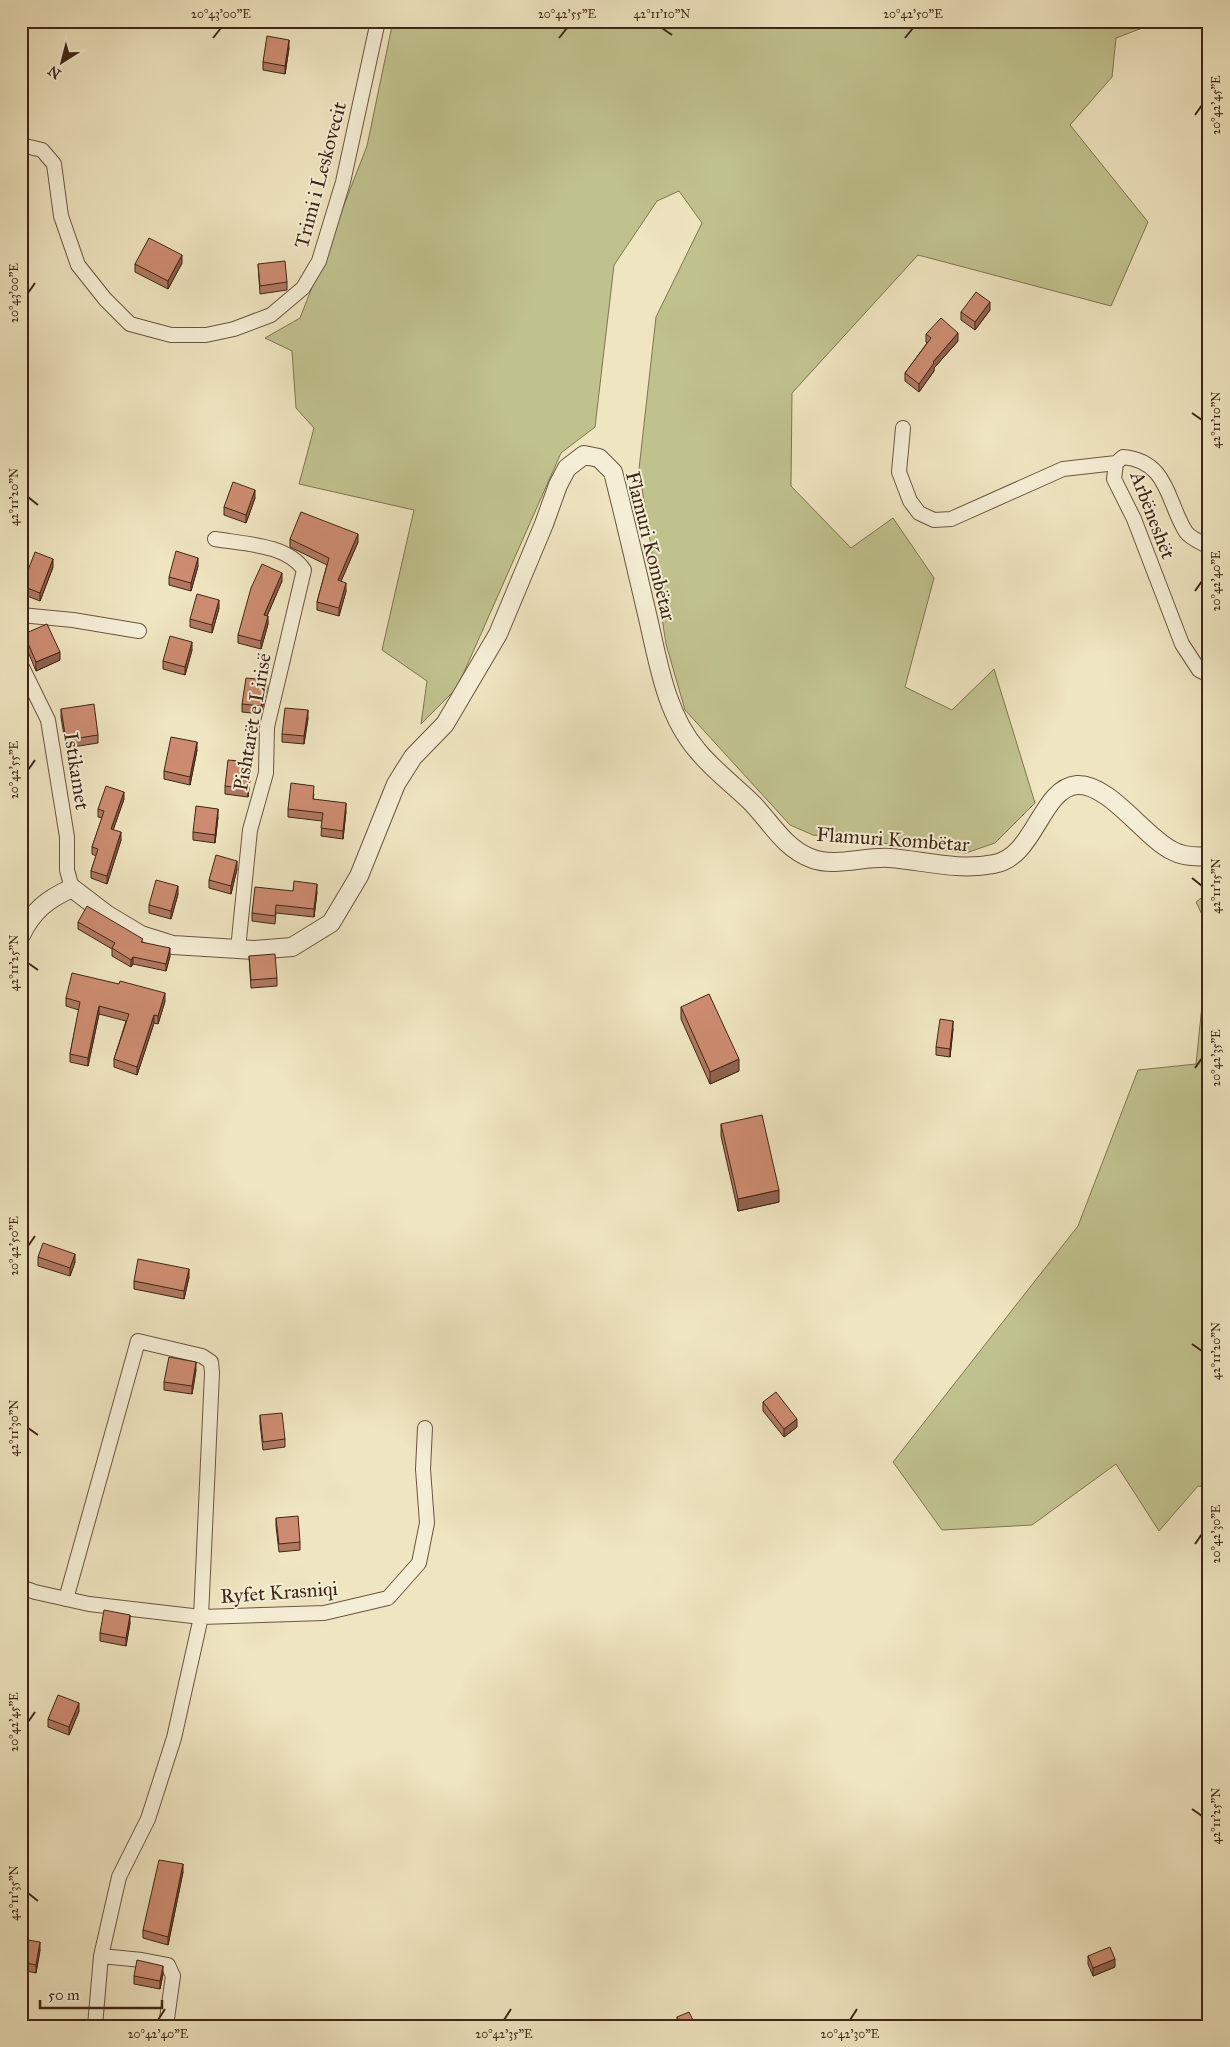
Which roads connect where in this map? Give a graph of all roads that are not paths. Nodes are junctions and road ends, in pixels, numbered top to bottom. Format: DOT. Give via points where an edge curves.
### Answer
graph roads {
  1 [pos="378,21"];
  2 [pos="21,145"];
  3 [pos="903,428"];
  4 [pos="1116,463"];
  5 [pos="215,539"];
  6 [pos="1209,547"];
  7 [pos="21,615"];
  8 [pos="138,631"];
  9 [pos="21,665"];
  10 [pos="1209,675"];
  11 [pos="1209,856"];
  12 [pos="72,888"];
  13 [pos="21,935"];
  14 [pos="238,949"];
  15 [pos="426,1428"];
  16 [pos="21,1587"];
  17 [pos="66,1599"];
  18 [pos="201,1617"];
  19 [pos="102,1956"];
  20 [pos="95,2026"];
  21 [pos="166,2026"];
  1 -- 2 [label="street, Trimi i Leskovecit" via="343,182 319,261 303,288 271,315 234,329 206,335 171,334 130,324 105,299 78,264 61,216 54,164 42,150"];
  3 -- 4 [label="street" via="899,472 918,513 934,520 951,519 1063,469"];
  4 -- 6 [label="street, Arbëneshët" via="1123,457 1137,458 1159,476 1187,533"];
  4 -- 10 [label="street, Arbëneshët" via="1114,479 1134,519 1182,644 1200,670"];
  5 -- 14 [label="street, Pishtarët e Lirisë" via="284,552 299,562 304,570 267,727 266,773 250,830"];
  7 -- 8 [label="street"];
  9 -- 12 [label="street, Istikamet" via="48,720"];
  11 -- 14 [label="street, Flamuri Kombëtar" via="1186,856 1174,852 1103,794 1076,785 1051,802 1028,840 1002,863 962,868 886,858 850,861 813,859 794,848 778,836 755,806 696,749 678,719 664,685 614,472 599,458 584,455 567,468 558,485 498,634 445,724 413,757 396,784 359,876 331,923 292,947"];
  12 -- 13 [label="street" via="48,900"];
  12 -- 14 [label="street, Flamuri Kombëtar" via="141,935 173,945"];
  15 -- 18 [label="street, Ryfet Krasniqi" via="423,1469 427,1523 418,1563 388,1598 324,1613"];
  16 -- 17 [label="street, Ryfet Krasniqi"];
  17 -- 18 [label="street, Ryfet Krasniqi"];
  17 -- 18 [label="street" via="138,1341 202,1356 210,1362"];
  18 -- 19 [label="street" via="174,1738 148,1819 119,1877"];
  19 -- 20 [label="street"];
  19 -- 21 [label="street" via="168,1965 173,1976"];
}
